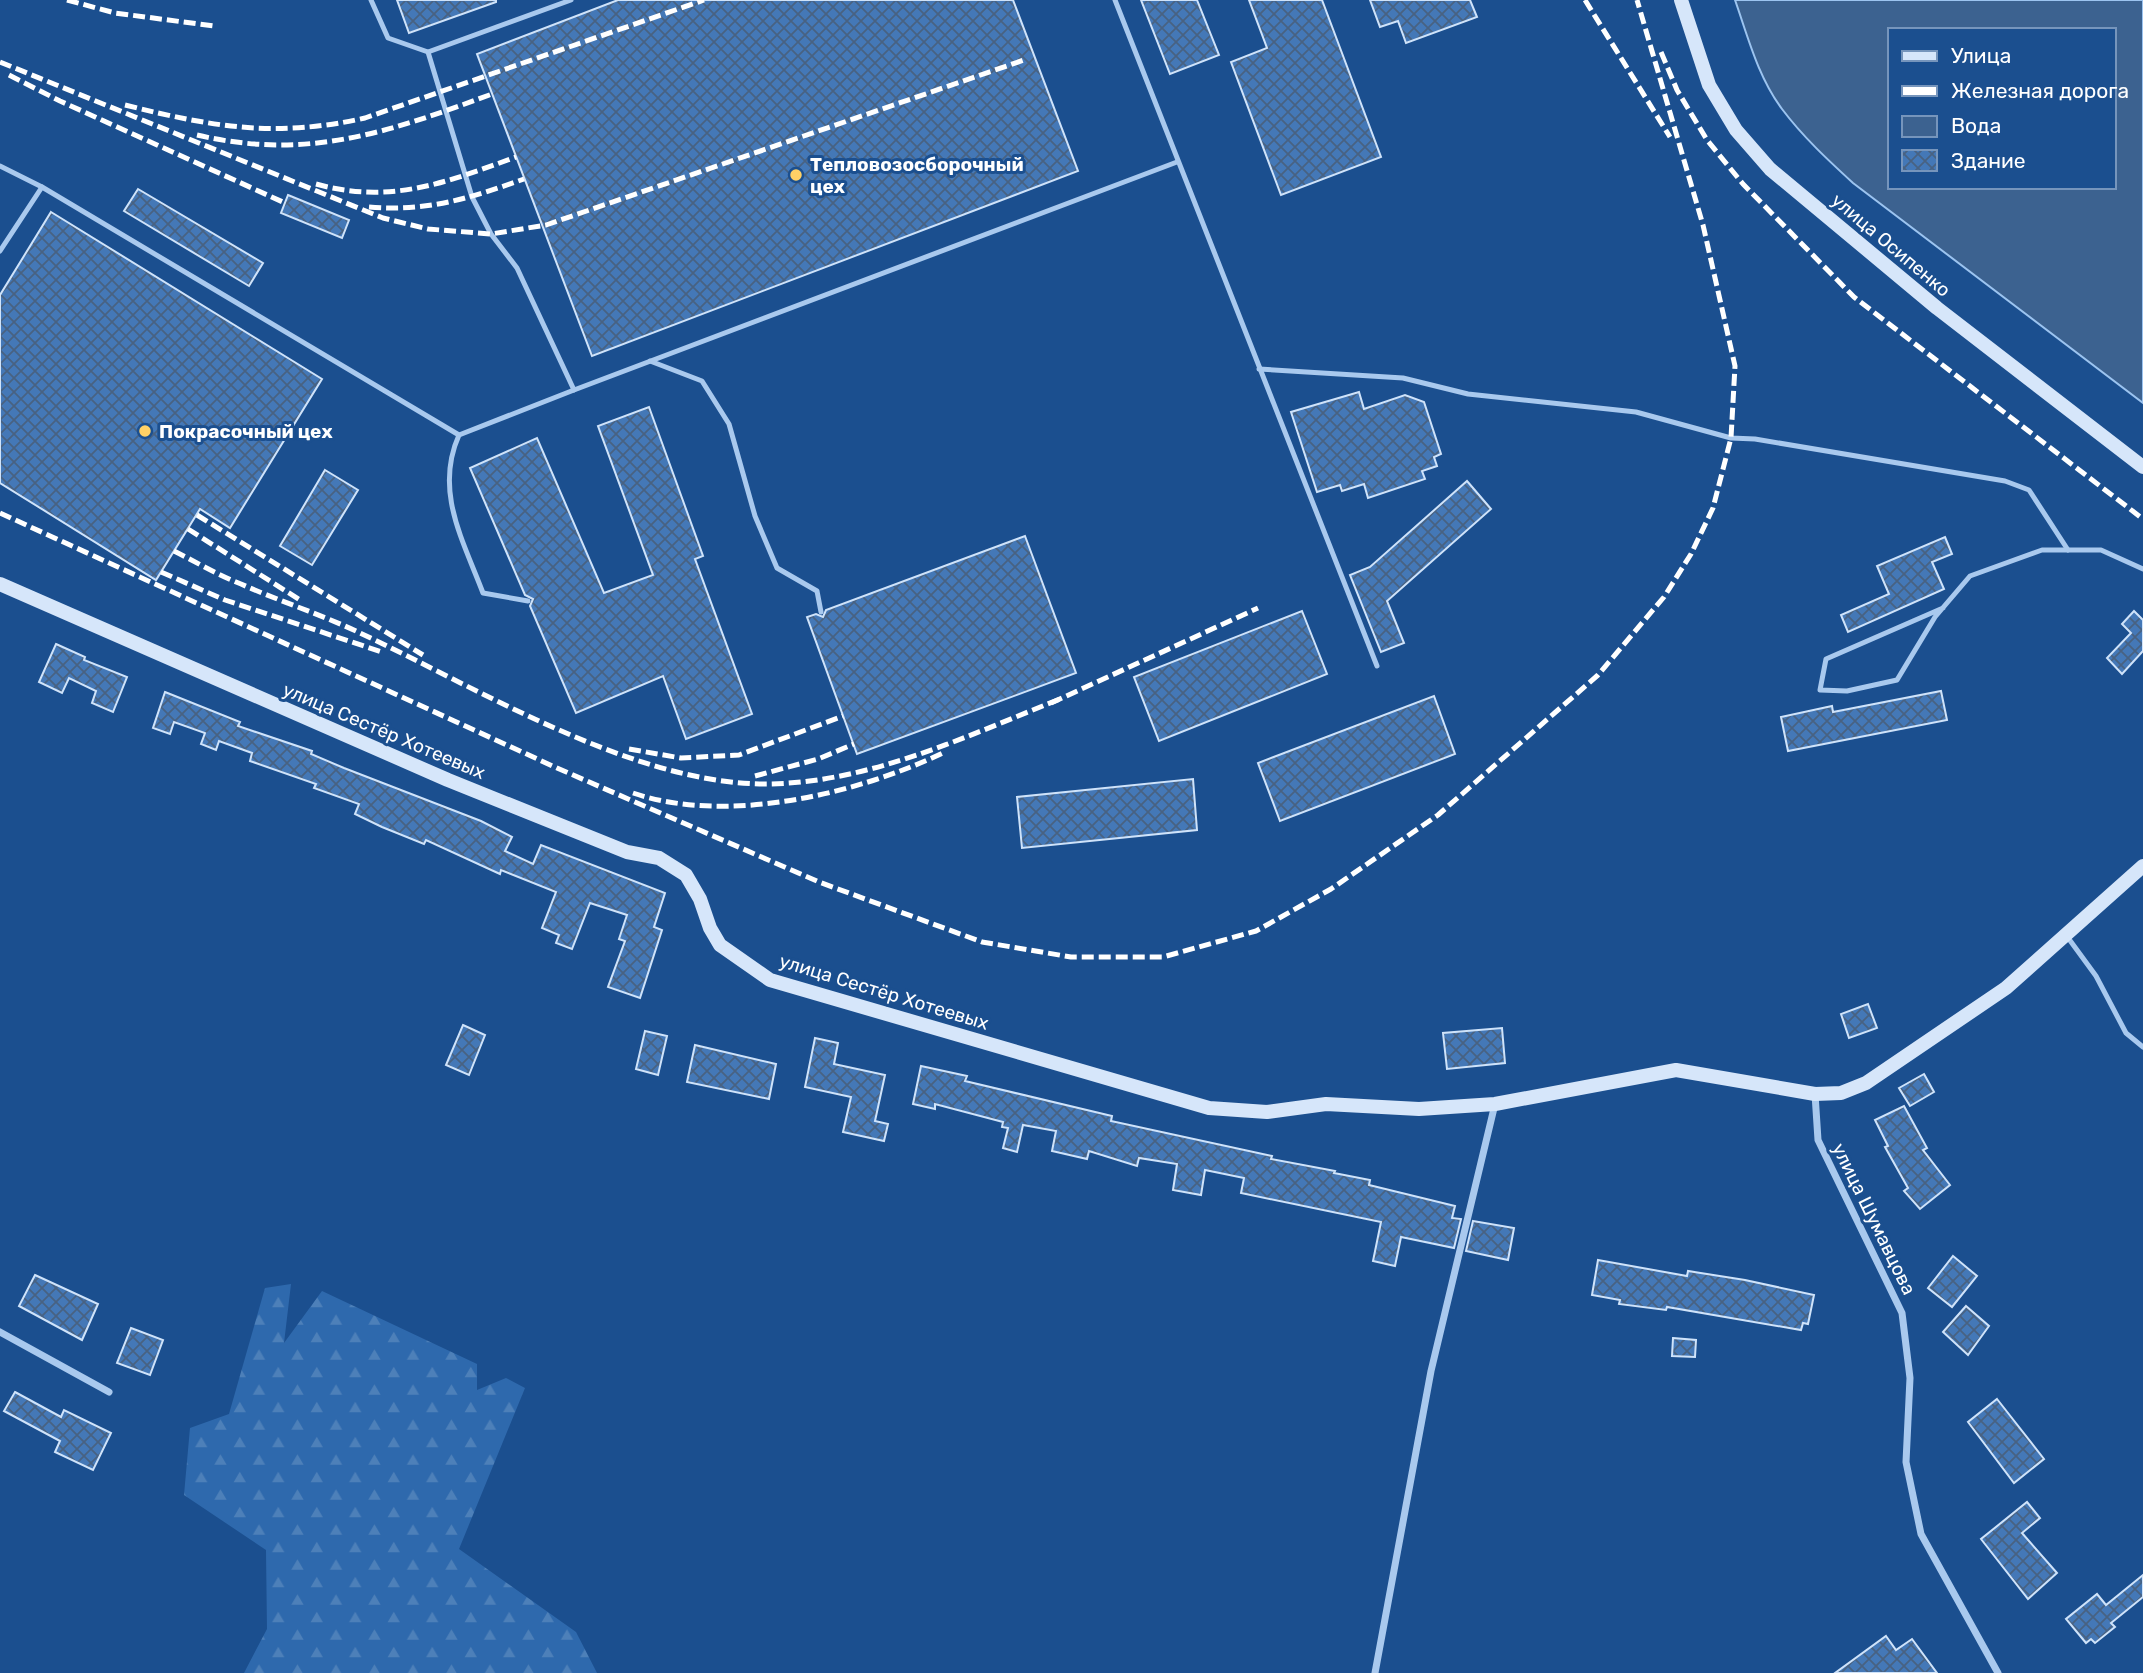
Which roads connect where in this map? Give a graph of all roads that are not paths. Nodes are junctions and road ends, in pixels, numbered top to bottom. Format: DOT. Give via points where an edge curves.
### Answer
graph roads {
  1 [pos="371,0"];
  2 [pos="571,0"];
  3 [pos="1115,0"];
  4 [pos="1681,0"];
  5 [pos="428,52"];
  6 [pos="1177,162"];
  7 [pos="0,166"];
  8 [pos="42,187"];
  9 [pos="0,250"];
  10 [pos="650,361"];
  11 [pos="1259,369"];
  12 [pos="574,390"];
  13 [pos="459,435"];
  14 [pos="2143,467"];
  15 [pos="2068,550"];
  16 [pos="2143,569"];
  17 [pos="0,584"];
  18 [pos="528,601"];
  19 [pos="1943,608"];
  20 [pos="821,612"];
  21 [pos="1377,666"];
  22 [pos="2143,866"];
  23 [pos="2066,934"];
  24 [pos="2143,1047"];
  25 [pos="1815,1094"];
  26 [pos="1494,1104"];
  27 [pos="0,1332"];
  28 [pos="109,1392"];
  29 [pos="1375,1673"];
  30 [pos="1998,1673"];
  1 -- 5 [label="lane" via="388,38"];
  2 -- 5 [label="lane"];
  3 -- 6 [label="lane"];
  4 -- 14 [label="street, улица Осипенко" via="1709,85 1736,130 1770,169 1937,308"];
  5 -- 12 [label="lane" via="472,197 491,234 517,268"];
  6 -- 10 [label="lane"];
  6 -- 11 [label="lane"];
  7 -- 8 [label="lane"];
  8 -- 9 [label="lane"];
  8 -- 13 [label="lane"];
  10 -- 12 [label="lane"];
  10 -- 20 [label="lane" via="702,382 729,424 755,516 777,569 817,591"];
  11 -- 15 [label="lane" via="1403,378 1468,394 1636,412 1731,438 2005,481 2029,490"];
  11 -- 21 [label="lane"];
  12 -- 13 [label="lane"];
  13 -- 18 [label="lane" via="449,458 449,501 483,593"];
  15 -- 16 [label="lane" via="2101,550"];
  15 -- 19 [label="lane" via="2042,550 1970,576"];
  17 -- 26 [label="street, улица Сестёр Хотеевых" via="448,780 627,852 659,858 686,875 720,945 770,980 1209,1108 1267,1112 1326,1104 1419,1109"];
  19 -- 19 [label="lane" via="1897,680 1847,691 1820,690 1826,659"];
  22 -- 23 [label="street, улица Сестёр Хотеевых"];
  23 -- 24 [label="lane" via="2126,1033"];
  23 -- 25 [label="street, улица Сестёр Хотеевых" via="2006,988 1866,1083 1841,1093"];
  25 -- 26 [label="street, улица Сестёр Хотеевых" via="1676,1070"];
  25 -- 30 [label="street, улица Шумавцова" via="1818,1140 1902,1313 1910,1378 1906,1462 1921,1534"];
  26 -- 29 [label="street" via="1431,1371"];
  27 -- 28 [label="street"];
}
